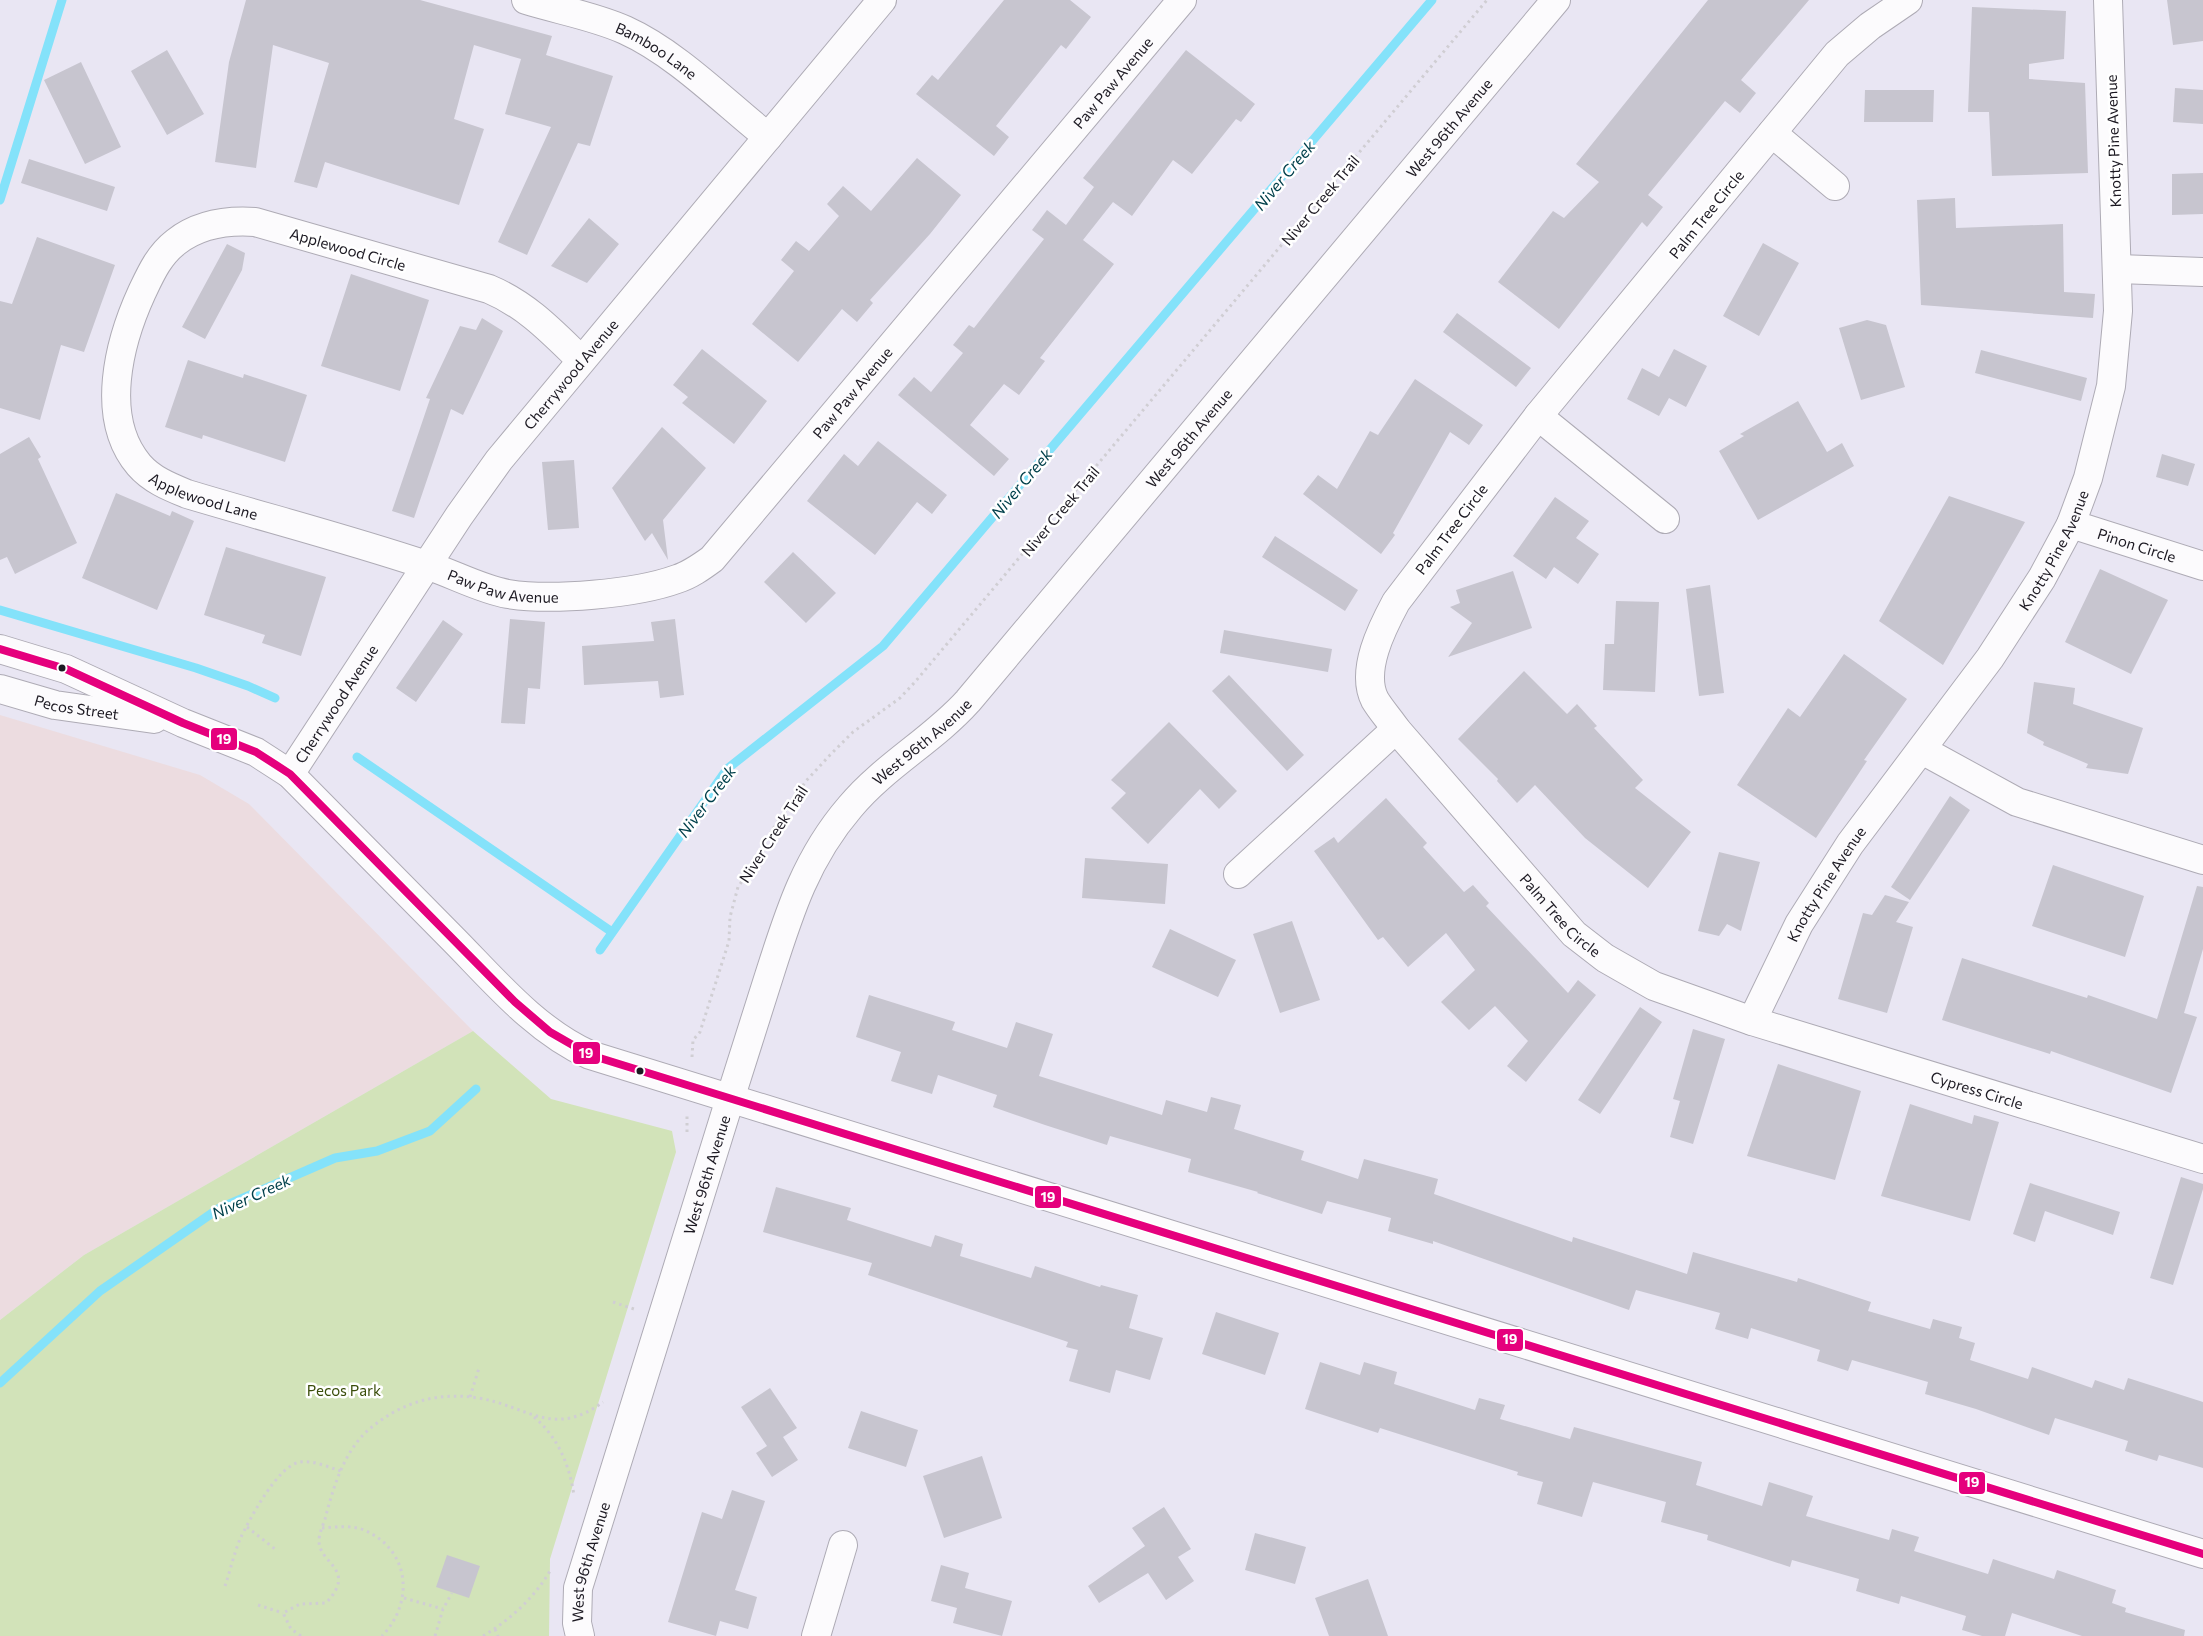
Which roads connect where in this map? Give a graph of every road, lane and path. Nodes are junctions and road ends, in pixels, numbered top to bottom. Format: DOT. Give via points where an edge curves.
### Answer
graph roads {
  1 [pos="526,0"];
  2 [pos="882,0"];
  3 [pos="1182,0"];
  4 [pos="1487,0"];
  5 [pos="1556,0"];
  6 [pos="1908,0"];
  7 [pos="2108,0"];
  8 [pos="1772,133"];
  9 [pos="768,137"];
  10 [pos="1835,186"];
  11 [pos="2118,269"];
  12 [pos="2203,272"];
  13 [pos="133,312"];
  14 [pos="581,360"];
  15 [pos="1538,416"];
  16 [pos="1666,520"];
  17 [pos="2071,524"];
  18 [pos="427,566"];
  19 [pos="2203,566"];
  20 [pos="0,649"];
  21 [pos="0,689"];
  22 [pos="183,723"];
  23 [pos="1396,728"];
  24 [pos="1922,750"];
  25 [pos="290,774"];
  26 [pos="2203,860"];
  27 [pos="1238,874"];
  28 [pos="1752,1021"];
  29 [pos="692,1046"];
  30 [pos="730,1099"];
  31 [pos="2203,1159"];
  32 [pos="613,1302"];
  33 [pos="637,1310"];
  34 [pos="479,1368"];
  35 [pos="470,1397"];
  36 [pos="609,1398"];
  37 [pos="534,1417"];
  38 [pos="341,1471"];
  39 [pos="574,1499"];
  40 [pos="247,1527"];
  41 [pos="322,1528"];
  42 [pos="843,1545"];
  43 [pos="275,1549"];
  44 [pos="2203,1554"];
  45 [pos="225,1586"];
  46 [pos="452,1593"];
  47 [pos="404,1598"];
  48 [pos="258,1605"];
  49 [pos="443,1610"];
  50 [pos="283,1613"];
  51 [pos="495,1629"];
  52 [pos="301,1636"];
  53 [pos="382,1636"];
  54 [pos="435,1636"];
  55 [pos="498,1636"];
  56 [pos="580,1636"];
  57 [pos="816,1636"];
  1 -- 9 [label="street, Bamboo Lane" via="623,29 643,39"];
  2 -- 9 [label="street, Cherrywood Avenue"];
  3 -- 18 [label="street, Paw Paw Avenue" via="712,559 678,579 653,587 542,597 485,588"];
  4 -- 29 [label="path, Niver Creek Trail" via="915,682 900,698 853,732 806,781 738,887 730,917 729,941 700,1032"];
  5 -- 30 [label="street, West 96th Avenue" via="968,701 949,722 872,784 832,829 806,870 790,910"];
  6 -- 8 [label="street, Palm Tree Circle" via="1837,54"];
  7 -- 11 [label="street, Knotty Pine Avenue"];
  8 -- 10 [label="street"];
  8 -- 15 [label="street, Palm Tree Circle"];
  9 -- 14 [label="street, Cherrywood Avenue"];
  11 -- 12 [label="street"];
  11 -- 17 [label="street, Knotty Pine Avenue" via="2118,311 2110,394 2088,478"];
  13 -- 14 [label="street, Applewood Circle" via="160,256 175,242 190,232 219,222 254,222 511,298"];
  13 -- 18 [label="street, Applewood Lane" via="116,373 116,398 128,446 149,475 188,494"];
  14 -- 18 [label="street, Cherrywood Avenue" via="499,460"];
  15 -- 16 [label="street"];
  15 -- 23 [label="street, Palm Tree Circle" via="1396,602 1379,633 1370,680 1375,700"];
  17 -- 19 [label="street, Pinon Circle"];
  17 -- 24 [label="street, Knotty Pine Avenue" via="2042,578 1990,658"];
  18 -- 25 [label="street, Cherrywood Avenue"];
  20 -- 22 [label="street, Pecos Street" via="66,669"];
  21 -- 22 [label="street, Pecos Street" via="55,705"];
  22 -- 25 [label="street, Pecos Street" via="256,752"];
  23 -- 27 [label="street"];
  23 -- 28 [label="street, Palm Tree Circle" via="1574,934 1605,958 1654,986"];
  24 -- 26 [label="street" via="2017,802"];
  24 -- 28 [label="street, Knotty Pine Avenue" via="1850,844 1799,924"];
  25 -- 30 [label="street, Pecos Street" via="498,984 550,1032 569,1046 590,1055"];
  28 -- 31 [label="street, Cypress Circle"];
  30 -- 44 [label="street, Pecos Street"];
  30 -- 56 [label="street, West 96th Avenue" via="578,1588"];
  32 -- 33 [label="path"];
  34 -- 35 [label="path"];
  35 -- 37 [label="path" via="500,1403"];
  35 -- 38 [label="path" via="427,1398 382,1418 362,1436"];
  36 -- 37 [label="path" via="594,1409 573,1417"];
  37 -- 39 [label="path" via="544,1425 565,1458"];
  38 -- 40 [label="path" via="312,1462 288,1467 279,1475"];
  38 -- 41 [label="path"];
  40 -- 43 [label="path"];
  40 -- 45 [label="path"];
  41 -- 47 [label="path" via="344,1526 365,1530 383,1543 396,1558 404,1579"];
  41 -- 50 [label="path" via="318,1540 321,1550 336,1568 338,1577 333,1595 326,1602 300,1604"];
  42 -- 57 [label="street"];
  46 -- 49 [label="path"];
  47 -- 49 [label="path"];
  47 -- 53 [label="path" via="396,1619"];
  48 -- 50 [label="path"];
  49 -- 54 [label="path"];
  50 -- 52 [label="path" via="291,1629"];
  51 -- 55 [label="path"];
}
